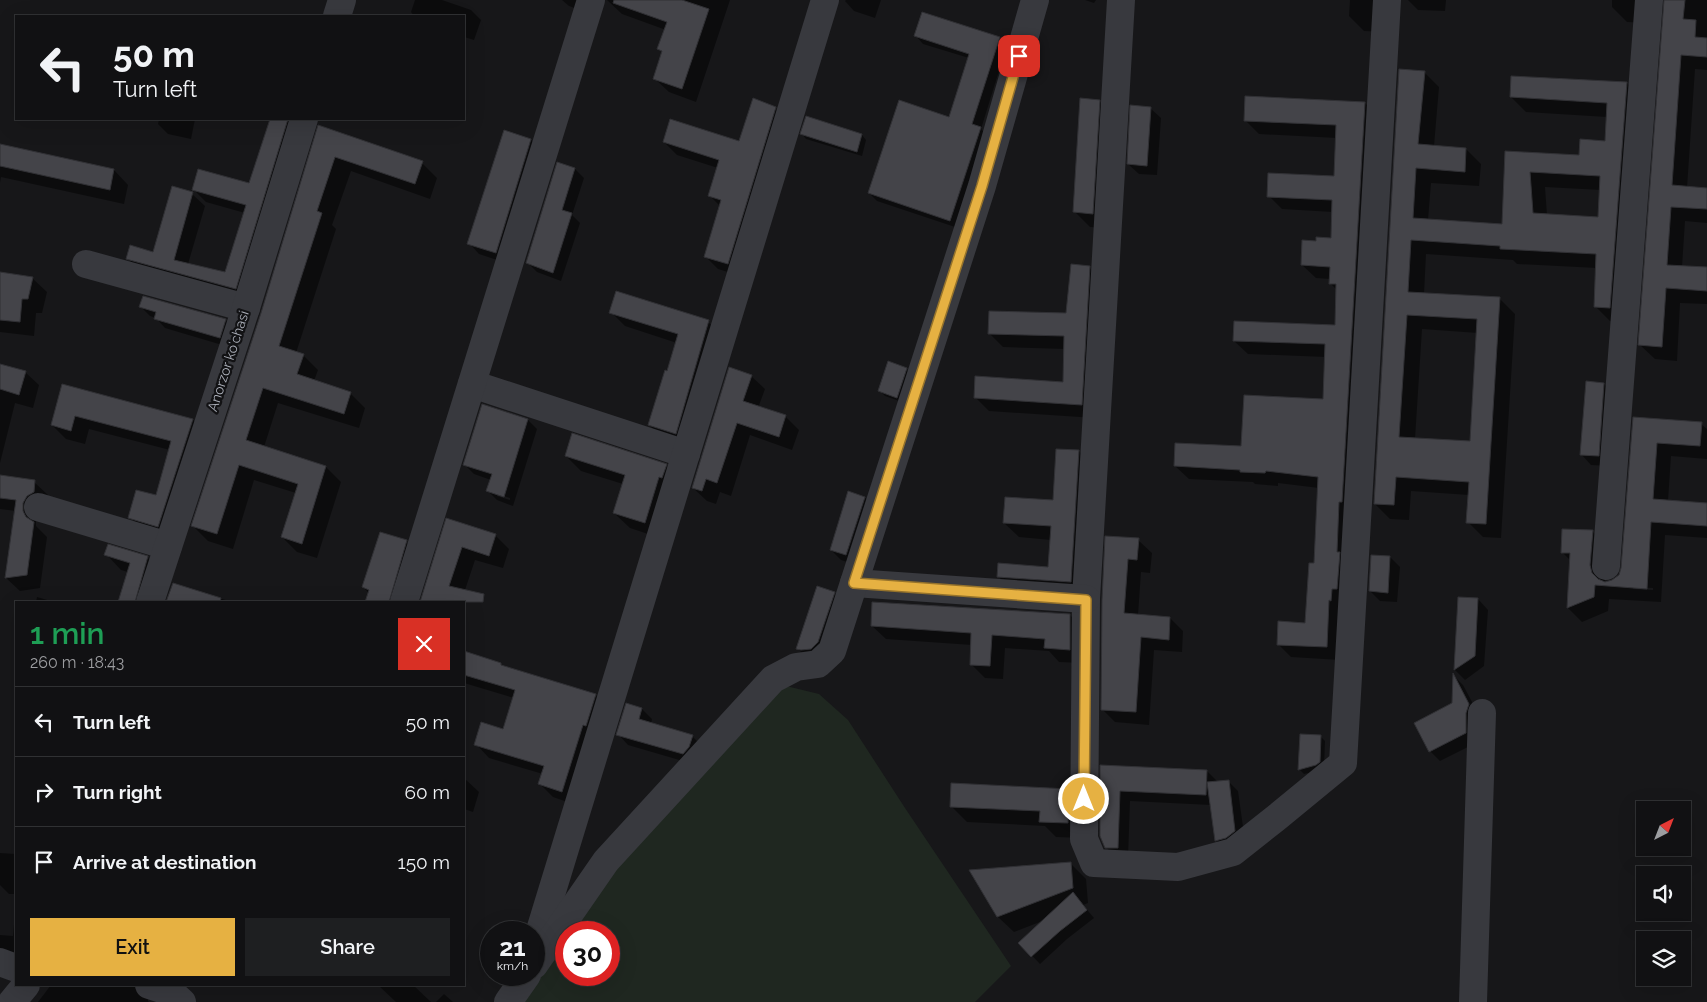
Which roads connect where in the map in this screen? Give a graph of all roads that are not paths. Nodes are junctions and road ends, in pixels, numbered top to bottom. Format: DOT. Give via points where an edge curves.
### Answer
graph roads {
  1 [pos="342,0"];
  2 [pos="591,0"];
  3 [pos="825,0"];
  4 [pos="1035,0"];
  5 [pos="1121,0"];
  6 [pos="1387,0"];
  7 [pos="1648,0"];
  8 [pos="337,15"];
  9 [pos="304,120"];
  10 [pos="86,264"];
  11 [pos="246,308"];
  12 [pos="472,384"];
  13 [pos="686,454"];
  14 [pos="38,507"];
  15 [pos="168,546"];
  16 [pos="1606,566"];
  17 [pos="854,583"];
  18 [pos="1086,600"];
  19 [pos="150,601"];
  20 [pos="404,601"];
  21 [pos="1482,713"];
  22 [pos="544,921"];
  23 [pos="545,947"];
  24 [pos="0,962"];
  25 [pos="15,968"];
  26 [pos="25,986"];
  27 [pos="152,986"];
  28 [pos="518,986"];
  29 [pos="12,1002"];
  30 [pos="182,1002"];
  31 [pos="508,1002"];
  32 [pos="1473,1002"];
  1 -- 8 [label="street"];
  2 -- 12 [label="street"];
  3 -- 13 [label="street"];
  4 -- 17 [label="street" via="982,186"];
  5 -- 18 [label="street"];
  6 -- 18 [label="street" via="1343,763 1233,852 1178,867 1094,863 1084,839"];
  7 -- 16 [label="street"];
  9 -- 11 [label="street, Anorzor koʻchasi"];
  10 -- 11 [label="street"];
  11 -- 15 [label="street, Anorzor koʻchasi"];
  12 -- 13 [label="street"];
  12 -- 20 [label="street"];
  13 -- 22 [label="street"];
  14 -- 15 [label="street"];
  15 -- 19 [label="street, Anorzor koʻchasi"];
  17 -- 18 [label="street"];
  17 -- 23 [label="street" via="832,651 818,664 796,667 773,679 606,861"];
  21 -- 32 [label="street"];
  24 -- 25 [label="street"];
  26 -- 29 [label="street"];
  27 -- 30 [label="street" via="171,992"];
  28 -- 31 [label="street"];
}
